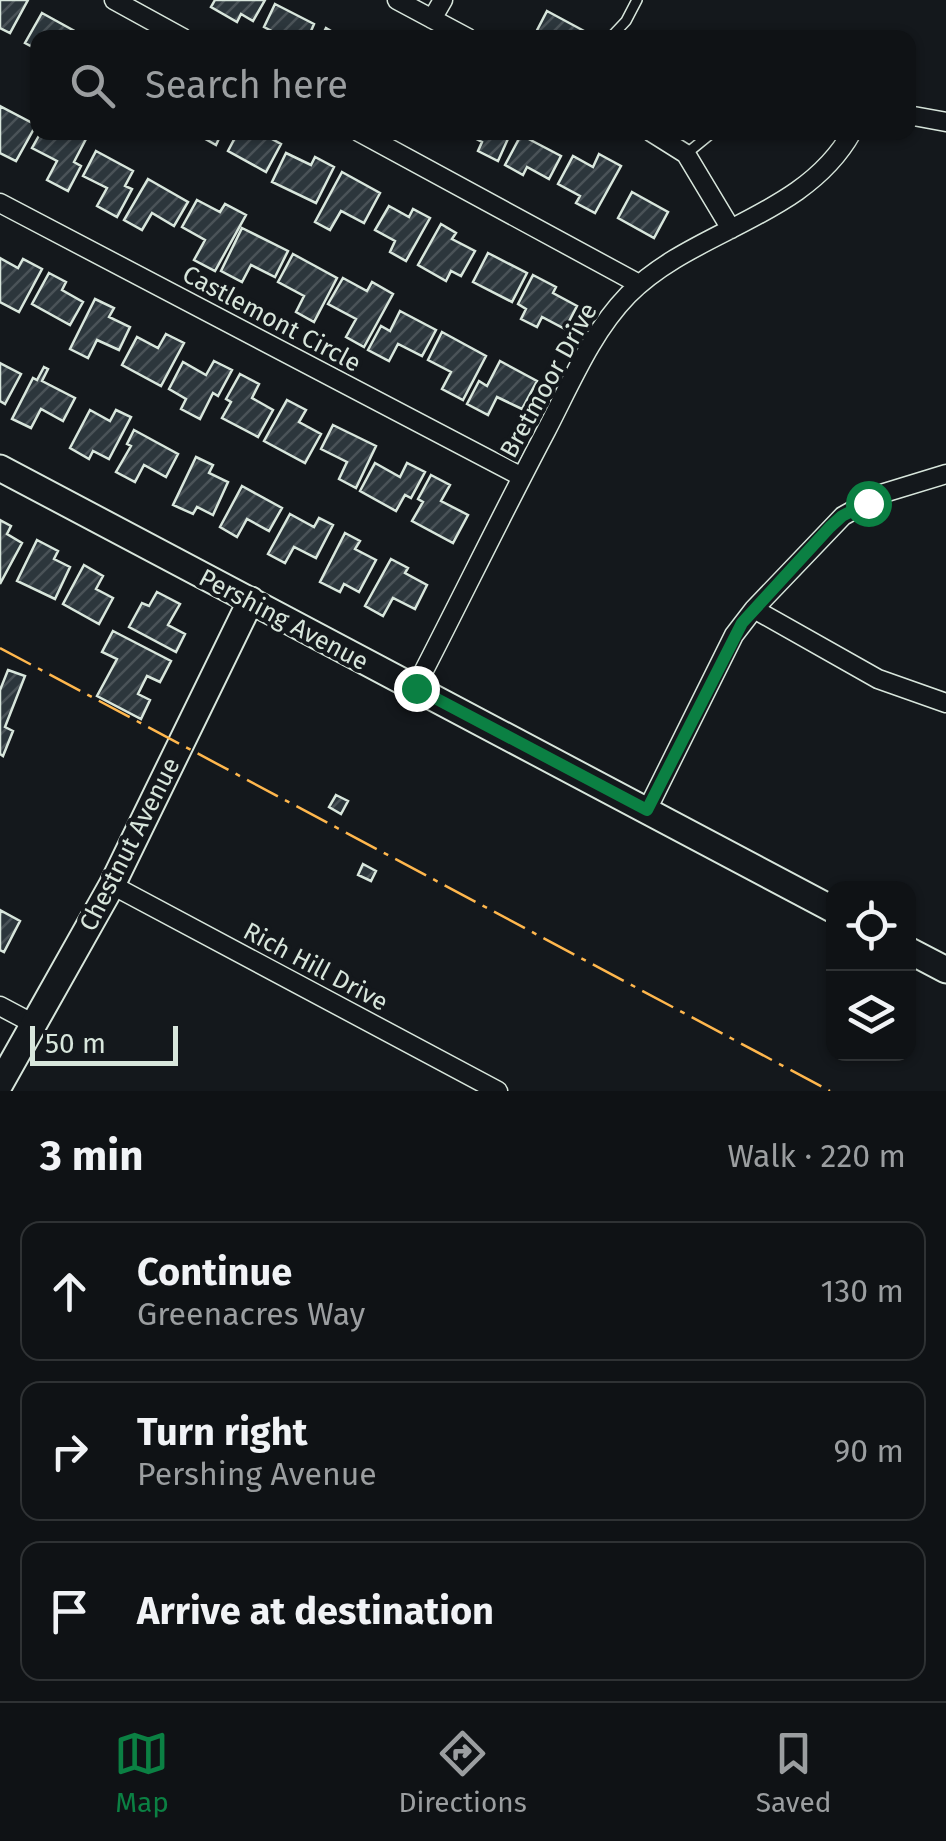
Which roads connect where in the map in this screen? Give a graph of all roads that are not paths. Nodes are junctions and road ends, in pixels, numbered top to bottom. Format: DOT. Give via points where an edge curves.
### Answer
graph roads {
  1 [pos="114,0"];
  2 [pos="397,0"];
  3 [pos="443,0"];
  4 [pos="637,0"];
  5 [pos="432,19"];
  6 [pos="168,30"];
  7 [pos="453,30"];
  8 [pos="618,30"];
  9 [pos="916,116"];
  10 [pos="946,122"];
  11 [pos="374,140"];
  12 [pos="664,140"];
  13 [pos="704,140"];
  14 [pos="846,140"];
  15 [pos="686,154"];
  16 [pos="0,203"];
  17 [pos="731,228"];
  18 [pos="639,284"];
  19 [pos="0,468"];
  20 [pos="946,474"];
  21 [pos="522,478"];
  22 [pos="250,600"];
  23 [pos="754,608"];
  24 [pos="416,688"];
  25 [pos="946,703"];
  26 [pos="647,810"];
  27 [pos="112,885"];
  28 [pos="826,906"];
  29 [pos="916,954"];
  30 [pos="946,970"];
  31 [pos="0,1006"];
  32 [pos="32,1023"];
  33 [pos="0,1084"];
  34 [pos="498,1091"];
  1 -- 6 [label="street"];
  2 -- 5 [label="street"];
  3 -- 5 [label="street"];
  4 -- 8 [label="lane"];
  5 -- 7 [label="street"];
  9 -- 10 [label="street"];
  11 -- 18 [label="street"];
  12 -- 15 [label="street"];
  13 -- 15 [label="lane"];
  14 -- 17 [label="street, Bretmoor Drive" via="800,190"];
  15 -- 17 [label="street"];
  16 -- 21 [label="street, Castlemont Circle"];
  17 -- 18 [label="street, Bretmoor Drive"];
  18 -- 21 [label="street, Bretmoor Drive" via="596,336"];
  19 -- 22 [label="street, Pershing Avenue"];
  20 -- 23 [label="street" via="884,493 842,516"];
  21 -- 24 [label="street, Bretmoor Drive"];
  22 -- 24 [label="street, Pershing Avenue"];
  22 -- 27 [label="street, Chestnut Avenue"];
  23 -- 25 [label="street" via="878,678"];
  23 -- 26 [label="street" via="734,635"];
  24 -- 26 [label="street, Pershing Avenue"];
  26 -- 28 [label="street, Pershing Avenue"];
  27 -- 32 [label="street, Chestnut Avenue"];
  27 -- 34 [label="street, Rich Hill Drive"];
  29 -- 30 [label="street"];
  31 -- 32 [label="street"];
  32 -- 33 [label="street, Chestnut Avenue"];
}
